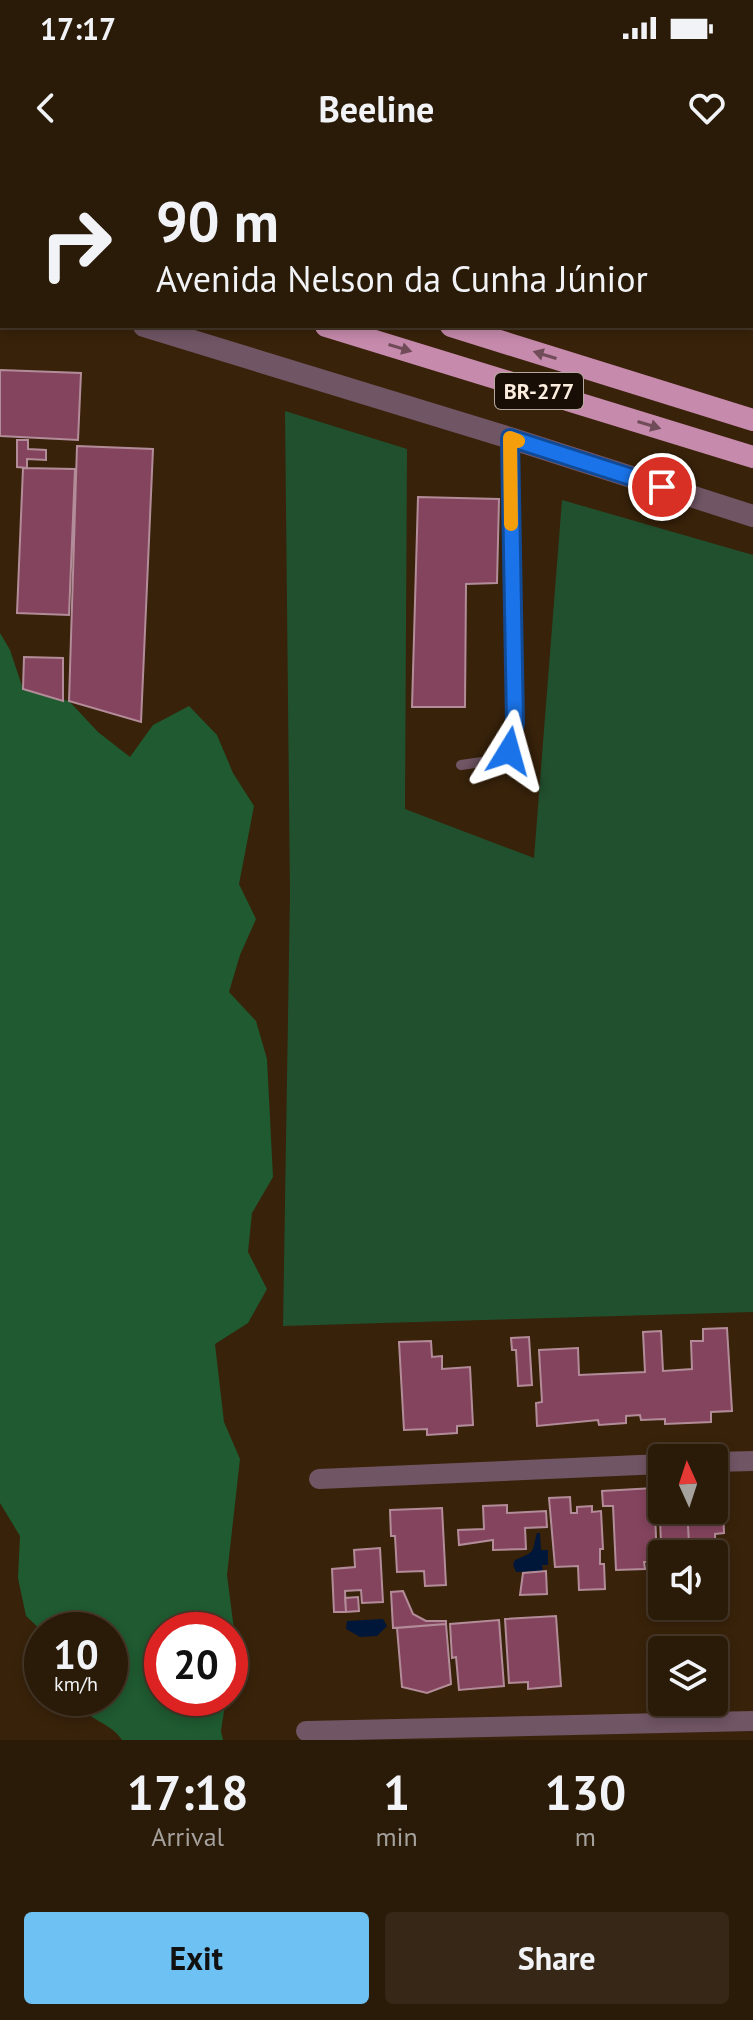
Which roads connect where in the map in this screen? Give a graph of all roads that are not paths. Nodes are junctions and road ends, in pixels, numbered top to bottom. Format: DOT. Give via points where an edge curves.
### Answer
graph roads {
  1 [pos="151,328"];
  2 [pos="333,328"];
  3 [pos="457,328"];
  4 [pos="753,420"];
  5 [pos="510,438"];
  6 [pos="753,457"];
  7 [pos="753,516"];
  8 [pos="461,765"];
  9 [pos="753,1461"];
  10 [pos="728,1462"];
  11 [pos="648,1465"];
  12 [pos="319,1479"];
  13 [pos="753,1721"];
  14 [pos="306,1731"];
  1 -- 5 [label="street"];
  2 -- 6 [label="highway, BR-277, one-way"];
  4 -- 3 [label="highway, BR-277, one-way"];
  5 -- 7 [label="street"];
  5 -- 8 [label="lane" via="515,723 509,751 496,760"];
  9 -- 10 [label="street"];
  11 -- 12 [label="street"];
  13 -- 14 [label="street"];
}
